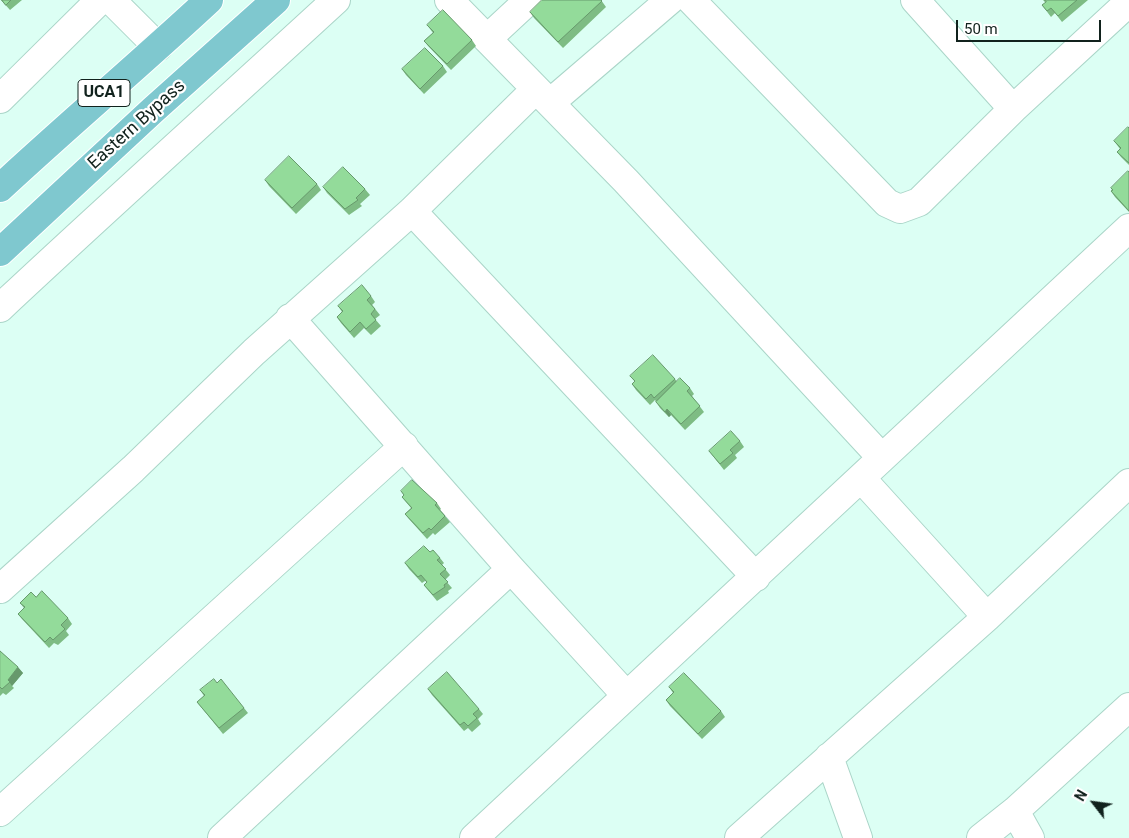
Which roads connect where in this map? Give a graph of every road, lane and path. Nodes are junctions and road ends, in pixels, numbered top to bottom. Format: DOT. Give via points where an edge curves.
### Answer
graph roads {
  1 [pos="100,0"];
  2 [pos="111,0"];
  3 [pos="210,0"];
  4 [pos="276,0"];
  5 [pos="336,0"];
  6 [pos="449,0"];
  7 [pos="529,0"];
  8 [pos="670,0"];
  9 [pos="691,0"];
  10 [pos="915,0"];
  11 [pos="1129,2"];
  12 [pos="487,40"];
  13 [pos="158,47"];
  14 [pos="543,96"];
  15 [pos="0,99"];
  16 [pos="1013,110"];
  17 [pos="0,188"];
  18 [pos="412,211"];
  19 [pos="1129,228"];
  20 [pos="0,252"];
  21 [pos="0,308"];
  22 [pos="290,318"];
  23 [pos="404,446"];
  24 [pos="881,457"];
  25 [pos="861,478"];
  26 [pos="1129,483"];
  27 [pos="511,569"];
  28 [pos="756,577"];
  29 [pos="0,589"];
  30 [pos="987,617"];
  31 [pos="626,695"];
  32 [pos="1129,707"];
  33 [pos="829,757"];
  34 [pos="1015,811"];
  35 [pos="0,812"];
  36 [pos="222,838"];
  37 [pos="474,838"];
  38 [pos="740,838"];
  39 [pos="858,838"];
  40 [pos="982,838"];
  41 [pos="1030,838"];
  1 -- 15 [label="street"];
  2 -- 13 [label="street"];
  3 -- 13 [label="main road, UCA1"];
  4 -- 20 [label="main road, Eastern Bypass"];
  5 -- 21 [label="street"];
  6 -- 12 [label="street"];
  7 -- 12 [label="street"];
  8 -- 14 [label="street"];
  9 -- 16 [label="street" via="894,207 909,208 919,202"];
  10 -- 16 [label="street"];
  11 -- 16 [label="street"];
  12 -- 14 [label="street"];
  13 -- 17 [label="main road, UCA1"];
  14 -- 18 [label="street"];
  14 -- 24 [label="street"];
  18 -- 22 [label="street"];
  18 -- 28 [label="street"];
  19 -- 24 [label="street"];
  22 -- 23 [label="street"];
  22 -- 29 [label="street" via="133,469"];
  23 -- 27 [label="street"];
  23 -- 35 [label="street"];
  24 -- 25 [label="street"];
  25 -- 28 [label="street"];
  25 -- 30 [label="street"];
  26 -- 30 [label="street"];
  27 -- 31 [label="street"];
  27 -- 36 [label="street"];
  28 -- 31 [label="street"];
  30 -- 33 [label="street"];
  31 -- 37 [label="street"];
  32 -- 34 [label="street"];
  33 -- 38 [label="street"];
  33 -- 39 [label="street"];
  34 -- 40 [label="street"];
  34 -- 41 [label="street"];
}
